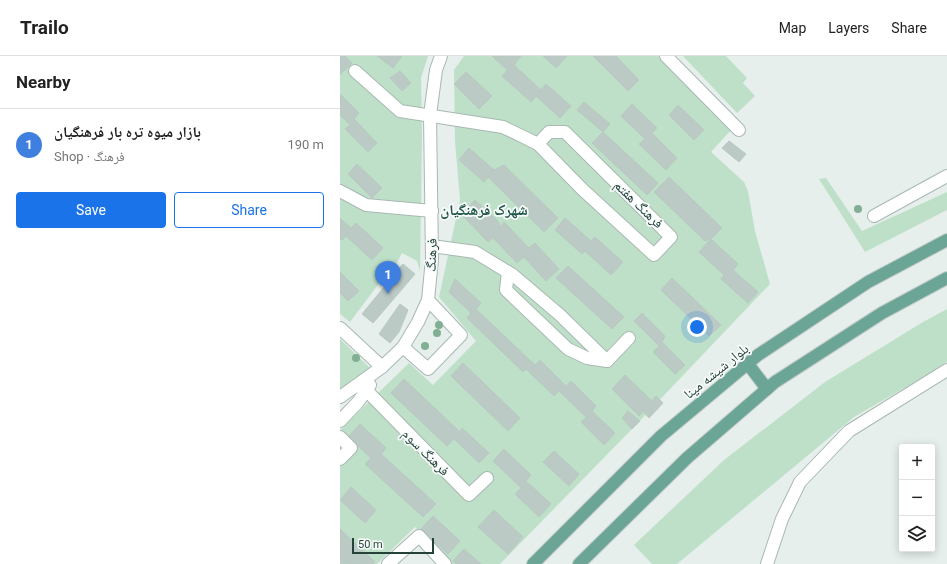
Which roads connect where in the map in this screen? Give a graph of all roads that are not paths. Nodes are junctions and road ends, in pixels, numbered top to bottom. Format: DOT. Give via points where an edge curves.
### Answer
graph roads {
  1 [pos="441,56"];
  2 [pos="666,56"];
  3 [pos="355,71"];
  4 [pos="430,115"];
  5 [pos="738,130"];
  6 [pos="538,144"];
  7 [pos="947,176"];
  8 [pos="340,191"];
  9 [pos="432,211"];
  10 [pos="874,216"];
  11 [pos="947,240"];
  12 [pos="432,246"];
  13 [pos="508,272"];
  14 [pos="947,278"];
  15 [pos="428,300"];
  16 [pos="340,328"];
  17 [pos="629,338"];
  18 [pos="402,347"];
  19 [pos="607,361"];
  20 [pos="748,364"];
  21 [pos="382,367"];
  22 [pos="947,370"];
  23 [pos="767,389"];
  24 [pos="366,390"];
  25 [pos="340,397"];
  26 [pos="340,421"];
  27 [pos="340,437"];
  28 [pos="340,460"];
  29 [pos="487,478"];
  30 [pos="388,564"];
  31 [pos="445,564"];
  32 [pos="533,564"];
  33 [pos="579,564"];
  34 [pos="767,564"];
  1 -- 4 [label="street, فرهنگ" via="436,70"];
  2 -- 5 [label="street"];
  3 -- 4 [label="street, فرهنگ هفتم" via="400,111"];
  4 -- 6 [label="street, فرهنگ هفتم" via="503,127"];
  4 -- 9 [label="street, فرهنگ"];
  6 -- 6 [label="street, فرهنگ هفتم" via="582,189 654,255 672,237 565,132 550,132"];
  7 -- 10 [label="street"];
  8 -- 9 [label="street" via="366,205"];
  9 -- 12 [label="street, فرهنگ"];
  11 -- 20 [label="main road, بلوار شیشه مینا" via="868,282"];
  12 -- 13 [label="street" via="475,252"];
  12 -- 15 [label="street, فرهنگ"];
  13 -- 19 [label="street" via="560,315"];
  13 -- 19 [label="street" via="506,290 568,348 587,358"];
  14 -- 23 [label="main road" via="882,313"];
  15 -- 18 [label="street, فرهنگ"];
  15 -- 18 [label="street" via="461,335 428,369"];
  16 -- 21 [label="street"];
  17 -- 19 [label="street"];
  18 -- 21 [label="street, فرهنگ"];
  20 -- 23 [label="main road"];
  20 -- 32 [label="main road, بلوار شیشه مینا" via="661,436"];
  21 -- 24 [label="street, فرهنگ"];
  21 -- 25 [label="street, فرهنگ"];
  22 -- 34 [label="street" via="848,431 800,482 782,519"];
  23 -- 33 [label="main road" via="687,458"];
  24 -- 26 [label="street, فرهنگ"];
  24 -- 29 [label="street, فرهنگ سوم" via="469,495"];
  27 -- 28 [label="street" via="351,448"];
  30 -- 31 [label="street" via="419,536"];
}
